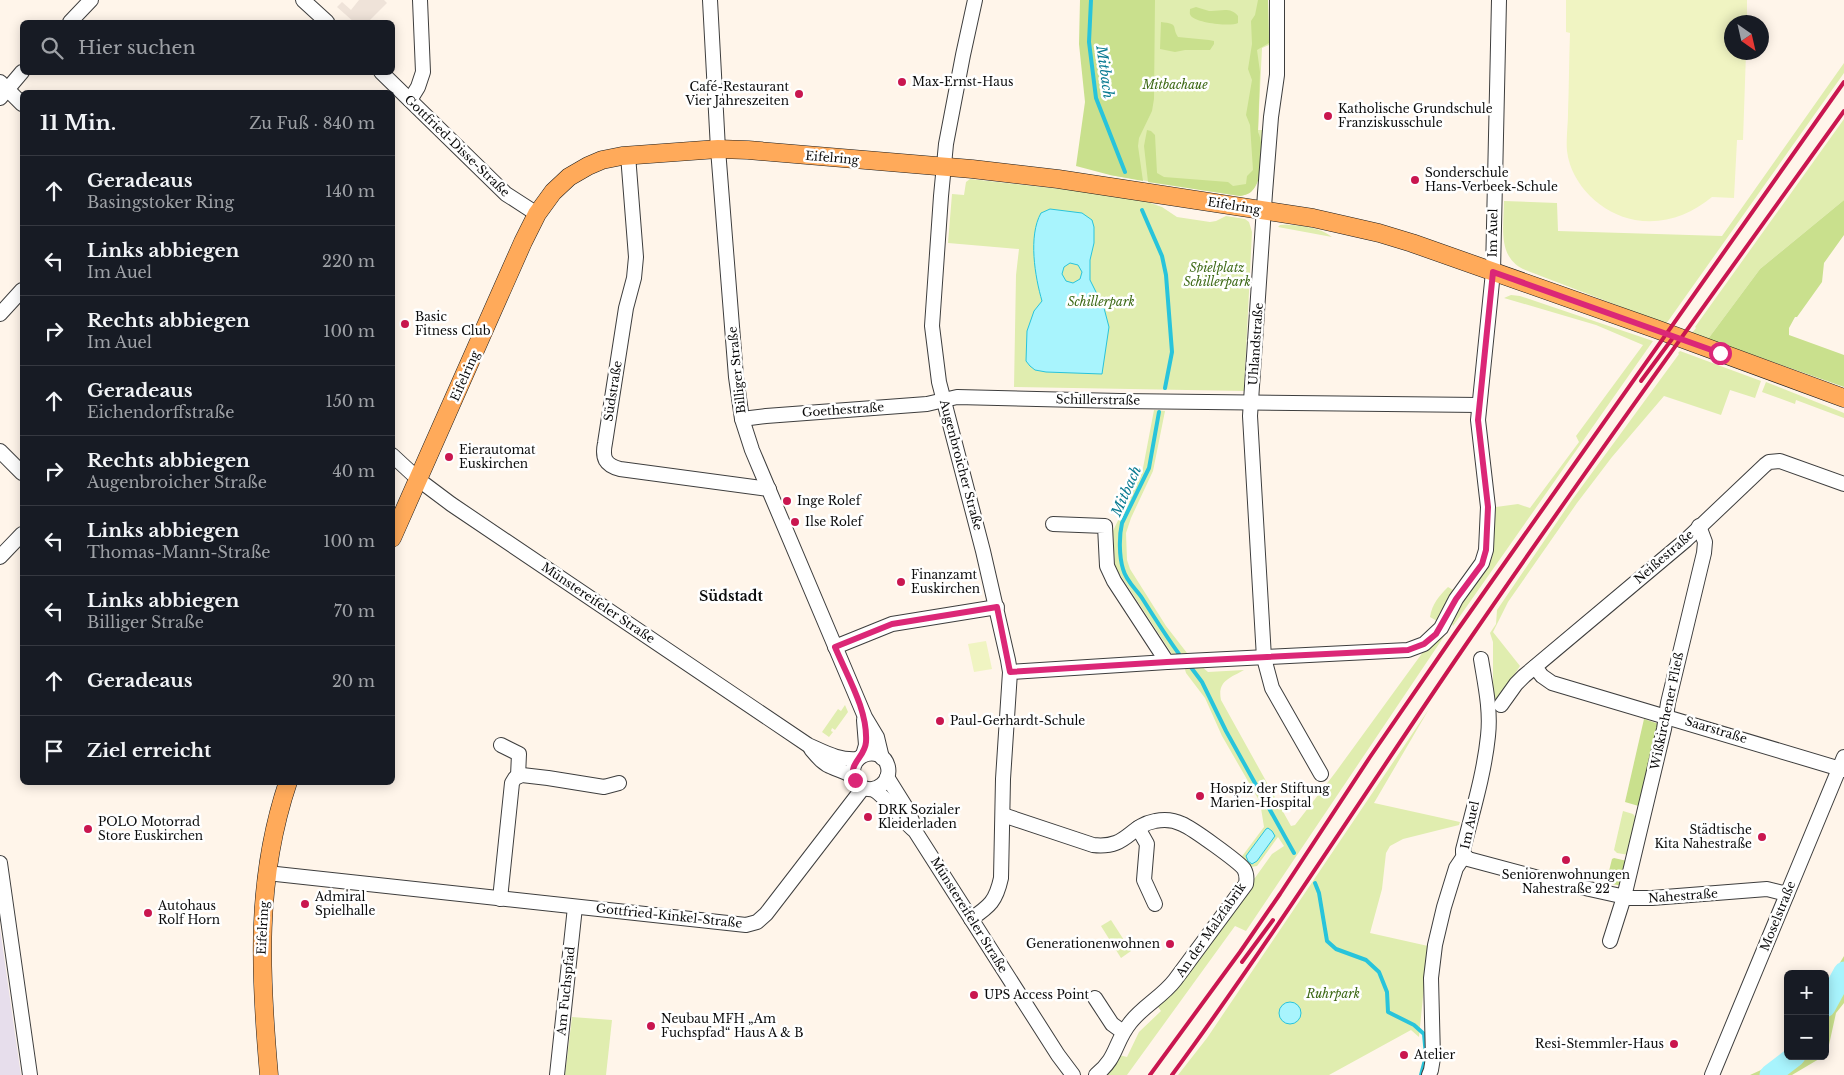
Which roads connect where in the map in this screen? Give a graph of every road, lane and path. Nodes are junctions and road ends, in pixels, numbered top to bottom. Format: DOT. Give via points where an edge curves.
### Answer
graph roads {
  1 [pos="91,0"];
  2 [pos="304,0"];
  3 [pos="420,0"];
  4 [pos="710,0"];
  5 [pos="975,0"];
  6 [pos="1277,0"];
  7 [pos="1499,0"];
  8 [pos="72,20"];
  9 [pos="325,20"];
  10 [pos="20,74"];
  11 [pos="384,75"];
  12 [pos="2,90"];
  13 [pos="410,100"];
  14 [pos="20,103"];
  15 [pos="718,149"];
  16 [pos="628,155"];
  17 [pos="944,167"];
  18 [pos="1264,210"];
  19 [pos="537,214"];
  20 [pos="1493,272"];
  21 [pos="20,292"];
  22 [pos="0,314"];
  23 [pos="1844,398"];
  24 [pos="944,400"];
  25 [pos="1252,402"];
  26 [pos="1479,405"];
  27 [pos="742,419"];
  28 [pos="0,451"];
  29 [pos="395,458"];
  30 [pos="20,471"];
  31 [pos="419,480"];
  32 [pos="1844,484"];
  33 [pos="769,489"];
  34 [pos="1053,524"];
  35 [pos="1699,526"];
  36 [pos="395,532"];
  37 [pos="20,536"];
  38 [pos="0,557"];
  39 [pos="997,607"];
  40 [pos="835,647"];
  41 [pos="1264,658"];
  42 [pos="1481,659"];
  43 [pos="1167,662"];
  44 [pos="1535,667"];
  45 [pos="1010,672"];
  46 [pos="1501,705"];
  47 [pos="1666,716"];
  48 [pos="865,717"];
  49 [pos="501,745"];
  50 [pos="808,745"];
  51 [pos="860,757"];
  52 [pos="882,758"];
  53 [pos="1842,765"];
  54 [pos="1321,774"];
  55 [pos="518,776"];
  56 [pos="887,777"];
  57 [pos="619,783"];
  58 [pos="287,785"];
  59 [pos="863,785"];
  60 [pos="1003,815"];
  61 [pos="1138,828"];
  62 [pos="915,831"];
  63 [pos="1464,856"];
  64 [pos="0,863"];
  65 [pos="267,873"];
  66 [pos="1788,894"];
  67 [pos="1624,897"];
  68 [pos="500,899"];
  69 [pos="1155,904"];
  70 [pos="576,906"];
  71 [pos="972,919"];
  72 [pos="1610,941"];
  73 [pos="1095,998"];
  74 [pos="1124,1032"];
  75 [pos="1064,1069"];
  76 [pos="30,1075"];
  77 [pos="269,1075"];
  78 [pos="557,1075"];
  79 [pos="1073,1075"];
  80 [pos="1096,1075"];
  81 [pos="1429,1075"];
  82 [pos="1712,1075"];
  1 -- 8 [label="street"];
  2 -- 9 [label="street"];
  3 -- 13 [label="street" via="423,72"];
  4 -- 15 [label="street, Billiger Straße"];
  5 -- 17 [label="street, Augenbroicher Straße" via="962,55"];
  6 -- 18 [label="street, Uhlandstraße" via="1277,75"];
  7 -- 20 [label="street, Im Auel"];
  10 -- 12 [label="street"];
  11 -- 13 [label="street, Gottfried-Disse-Straße"];
  12 -- 14 [label="street"];
  13 -- 19 [label="street, Gottfried-Disse-Straße" via="506,194"];
  15 -- 16 [label="main road, Eifelring"];
  15 -- 17 [label="main road, Eifelring"];
  15 -- 27 [label="street, Billiger Straße"];
  16 -- 19 [label="main road, Eifelring" via="602,160 577,172 553,192"];
  16 -- 33 [label="street, Südstraße" via="636,257 604,450 606,462 620,469"];
  17 -- 18 [label="main road, Eifelring" via="1049,178"];
  17 -- 24 [label="street, Augenbroicher Straße" via="932,317 935,358"];
  18 -- 20 [label="main road, Eifelring" via="1379,233"];
  18 -- 25 [label="street, Uhlandstraße"];
  19 -- 31 [label="main road, Eifelring"];
  20 -- 23 [label="main road, Eifelring"];
  20 -- 26 [label="street, Im Auel"];
  21 -- 22 [label="street"];
  24 -- 25 [label="street, Schillerstraße" via="957,397"];
  24 -- 27 [label="street, Goethestraße"];
  24 -- 39 [label="street, Augenbroicher Straße"];
  25 -- 26 [label="street"];
  25 -- 41 [label="street, Uhlandstraße" via="1250,416"];
  26 -- 41 [label="street, Im Auel" via="1478,427 1488,507 1486,550 1482,564 1456,599 1436,634 1424,644 1408,650"];
  27 -- 33 [label="street, Billiger Straße"];
  28 -- 30 [label="street"];
  29 -- 31 [label="street, Münstereifeler Straße"];
  31 -- 36 [label="main road, Eifelring"];
  31 -- 50 [label="street, Münstereifeler Straße"];
  32 -- 35 [label="street, Neißestraße" via="1785,462 1769,462"];
  33 -- 40 [label="street, Billiger Straße"];
  34 -- 43 [label="street" via="1104,526 1105,559 1109,572"];
  35 -- 44 [label="street, Neißestraße"];
  35 -- 47 [label="street, Wißkirchener Fließ" via="1705,542 1704,553"];
  37 -- 38 [label="street"];
  39 -- 40 [label="street" via="892,624"];
  39 -- 45 [label="street, Augenbroicher Straße"];
  40 -- 48 [label="street, Billiger Straße"];
  41 -- 43 [label="street, Im Auel"];
  41 -- 54 [label="street, Uhlandstraße" via="1272,688"];
  42 -- 63 [label="street, Im Auel" via="1487,692 1488,735"];
  43 -- 45 [label="street, Im Auel"];
  44 -- 46 [label="street, Neißestraße" via="1516,684"];
  44 -- 47 [label="street, Saarstraße" via="1552,683"];
  45 -- 60 [label="street, Augenbroicher Straße"];
  47 -- 53 [label="street, Saarstraße"];
  47 -- 67 [label="street, Wißkirchener Fließ"];
  48 -- 51 [label="street, Billiger Straße" via="866,745"];
  48 -- 52 [label="street, Billiger Straße" via="877,737"];
  49 -- 55 [label="street" via="520,754"];
  50 -- 51 [label="street, Münstereifeler Straße" via="841,759"];
  50 -- 59 [label="street, Münstereifeler Straße" via="828,766 843,771"];
  51 -- 52 [label="street" via="872,754"];
  51 -- 59 [label="street" via="853,766"];
  52 -- 56 [label="street" via="888,768"];
  53 -- 66 [label="street, Moselstraße"];
  55 -- 57 [label="street" via="604,787"];
  55 -- 68 [label="street" via="512,784"];
  56 -- 59 [label="street" via="882,785"];
  56 -- 62 [label="street, Münstereifeler Straße" via="913,820"];
  58 -- 65 [label="main road, Eifelring"];
  59 -- 62 [label="street, Münstereifeler Straße" via="886,798"];
  59 -- 70 [label="street, Gottfried-Kinkel-Straße" via="771,909 757,922 738,925"];
  60 -- 61 [label="street, An der Malzfabrik" via="1100,846 1118,843"];
  60 -- 71 [label="street, Augenbroicher Straße" via="1002,872 998,892 991,904"];
  61 -- 69 [label="street" via="1148,847 1144,880"];
  61 -- 74 [label="street, An der Malzfabrik" via="1160,820 1181,823 1241,866 1247,880 1168,989 1140,1012"];
  62 -- 71 [label="street, Münstereifeler Straße"];
  63 -- 67 [label="street, Im Auel" via="1481,864"];
  63 -- 81 [label="street" via="1456,868 1435,945 1431,978 1433,1058"];
  64 -- 76 [label="street"];
  65 -- 68 [label="street, Gottfried-Kinkel-Straße"];
  65 -- 77 [label="main road, Eifelring" via="261,954"];
  66 -- 67 [label="street, Nahestraße" via="1767,889 1652,898"];
  66 -- 82 [label="street, Moselstraße"];
  67 -- 72 [label="street"];
  68 -- 70 [label="street, Gottfried-Kinkel-Straße"];
  70 -- 78 [label="street, Am Fuchspfad"];
  71 -- 75 [label="street, Münstereifeler Straße"];
  73 -- 74 [label="street" via="1112,1024"];
  74 -- 80 [label="street, An der Malzfabrik" via="1112,1060"];
  75 -- 79 [label="street, Münstereifeler Straße"];
}
